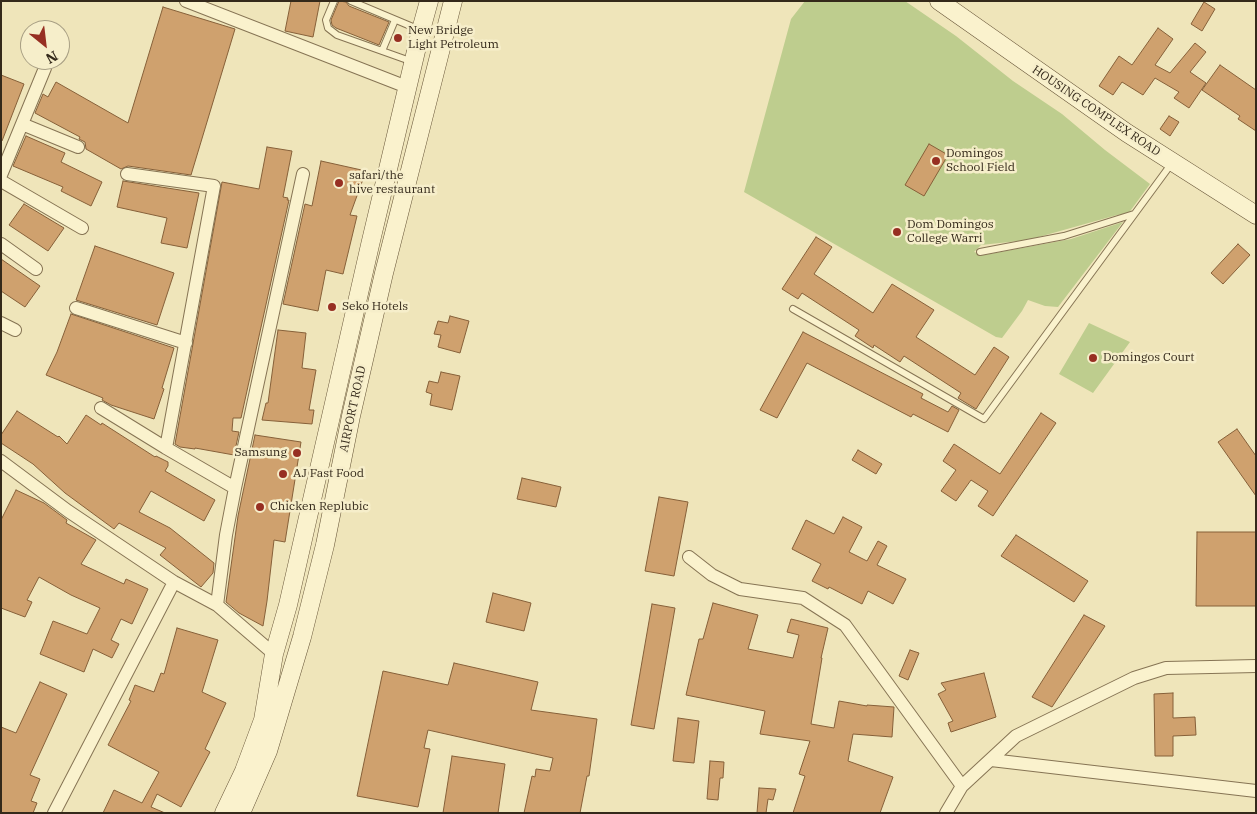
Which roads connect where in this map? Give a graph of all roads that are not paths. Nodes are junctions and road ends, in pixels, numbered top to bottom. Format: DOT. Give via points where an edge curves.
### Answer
graph roads {
  1 [pos="186,1"];
  2 [pos="334,1"];
  3 [pos="351,1"];
  4 [pos="429,1"];
  5 [pos="453,1"];
  6 [pos="939,1"];
  7 [pos="395,20"];
  8 [pos="421,30"];
  9 [pos="382,51"];
  10 [pos="413,62"];
  11 [pos="44,70"];
  12 [pos="407,87"];
  13 [pos="22,124"];
  14 [pos="78,146"];
  15 [pos="1172,162"];
  16 [pos="127,174"];
  17 [pos="303,174"];
  18 [pos="1,175"];
  19 [pos="1,181"];
  20 [pos="1134,214"];
  21 [pos="1256,215"];
  22 [pos="82,228"];
  23 [pos="1,244"];
  24 [pos="980,252"];
  25 [pos="36,269"];
  26 [pos="76,308"];
  27 [pos="793,309"];
  28 [pos="1,323"];
  29 [pos="15,330"];
  30 [pos="186,343"];
  31 [pos="101,408"];
  32 [pos="166,448"];
  33 [pos="1,461"];
  34 [pos="235,488"];
  35 [pos="689,557"];
  36 [pos="174,582"];
  37 [pos="216,605"];
  38 [pos="274,654"];
  39 [pos="1256,666"];
  40 [pos="991,760"];
  41 [pos="962,786"];
  42 [pos="1256,791"];
  43 [pos="54,813"];
  44 [pos="224,813"];
  45 [pos="241,813"];
  46 [pos="946,813"];
  1 -- 12 [label="street"];
  2 -- 9 [label="lane" via="326,20 328,28 337,35"];
  3 -- 7 [label="lane"];
  4 -- 8 [label="main road, AIRPORT ROAD"];
  5 -- 45 [label="main road, AIRPORT ROAD" via="384,272 302,637 268,751"];
  6 -- 15 [label="main road, HOUSING COMPLEX ROAD"];
  7 -- 8 [label="lane"];
  7 -- 9 [label="lane"];
  8 -- 10 [label="main road, AIRPORT ROAD"];
  9 -- 10 [label="lane"];
  10 -- 12 [label="main road, AIRPORT ROAD"];
  11 -- 13 [label="street"];
  12 -- 38 [label="main road, AIRPORT ROAD"];
  13 -- 14 [label="street"];
  13 -- 18 [label="street"];
  15 -- 20 [label="lane"];
  15 -- 21 [label="main road, HOUSING COMPLEX ROAD"];
  16 -- 30 [label="street" via="214,186"];
  17 -- 34 [label="street"];
  19 -- 22 [label="street"];
  20 -- 24 [label="lane" via="1064,236"];
  20 -- 27 [label="lane" via="984,419"];
  23 -- 25 [label="street"];
  26 -- 30 [label="street"];
  28 -- 29 [label="street"];
  30 -- 32 [label="street"];
  31 -- 32 [label="street"];
  32 -- 34 [label="street"];
  33 -- 36 [label="street" via="68,511"];
  34 -- 37 [label="street"];
  35 -- 41 [label="street" via="712,575 740,589 803,598 845,625"];
  36 -- 37 [label="street"];
  36 -- 43 [label="street"];
  37 -- 38 [label="street"];
  38 -- 44 [label="main road, AIRPORT ROAD" via="263,720"];
  39 -- 40 [label="street" via="1166,668 1134,678 1016,736"];
  40 -- 41 [label="street"];
  40 -- 42 [label="street"];
  41 -- 46 [label="street"];
}
